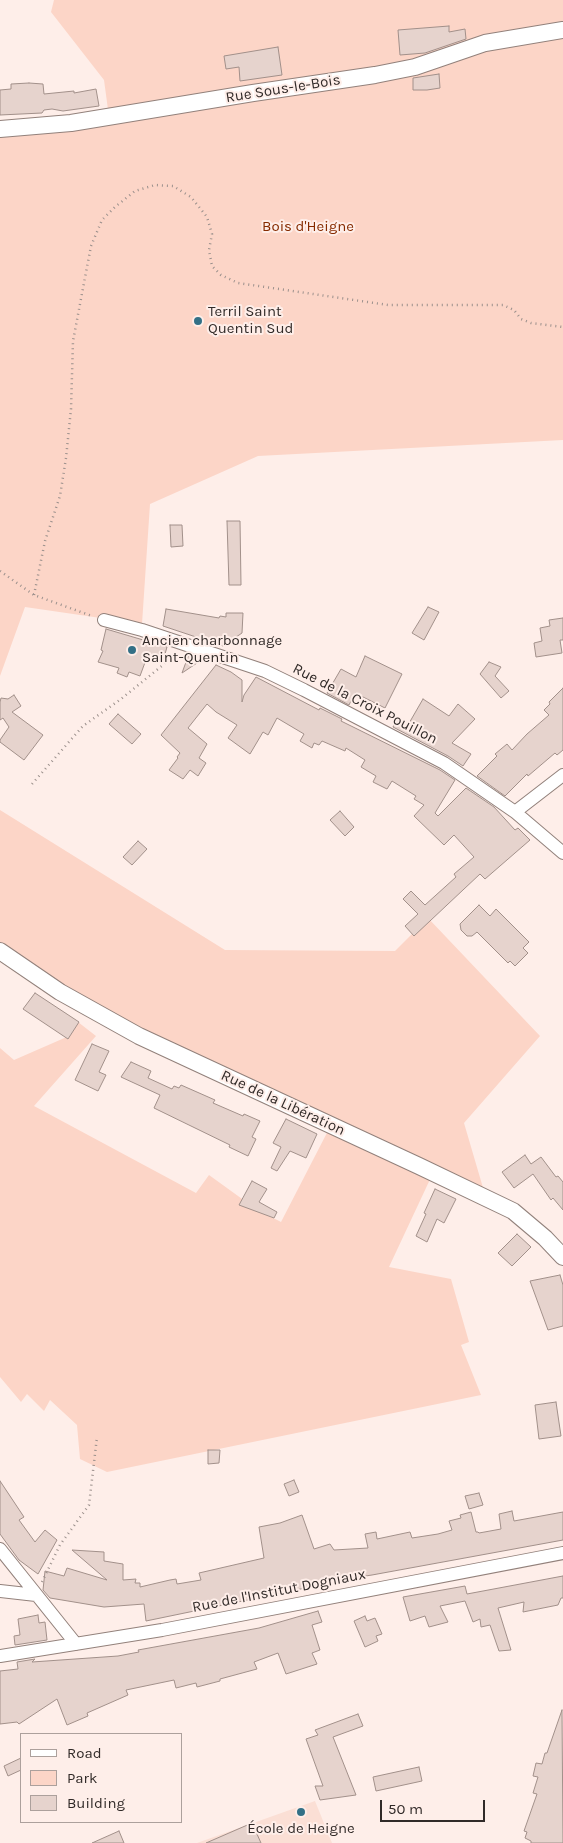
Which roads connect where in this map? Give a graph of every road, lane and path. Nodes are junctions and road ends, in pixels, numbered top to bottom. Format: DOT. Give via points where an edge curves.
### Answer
graph roads {
  1 [pos="563,30"];
  2 [pos="0,129"];
  3 [pos="563,327"];
  4 [pos="0,571"];
  5 [pos="34,595"];
  6 [pos="104,620"];
  7 [pos="180,643"];
  8 [pos="563,774"];
  9 [pos="32,784"];
  10 [pos="515,812"];
  11 [pos="563,854"];
  12 [pos="0,952"];
  13 [pos="563,1257"];
  14 [pos="97,1438"];
  15 [pos="0,1549"];
  16 [pos="563,1553"];
  17 [pos="0,1591"];
  18 [pos="36,1595"];
  19 [pos="76,1644"];
  20 [pos="0,1656"];
  1 -- 2 [label="street, Rue Sous-le-Bois" via="485,43 415,67 375,76 70,123"];
  3 -- 5 [label="path" via="531,323 503,305 388,305 238,283 221,275 212,266 209,250 212,234 207,218 191,198 173,186 155,185 135,192 102,220 91,246 73,341 71,409 60,496 45,541"];
  4 -- 5 [label="path"];
  5 -- 6 [label="path"];
  6 -- 7 [label="street, Rue de la Croix Pouillon"];
  7 -- 9 [label="path" via="163,665 83,726"];
  7 -- 10 [label="street, Rue de la Croix Pouillon" via="265,671 304,690 444,764"];
  8 -- 10 [label="street"];
  10 -- 11 [label="street, Rue de la Croix Pouillon"];
  12 -- 13 [label="street, Rue de la Libération" via="60,992 138,1036 513,1211"];
  14 -- 18 [label="path" via="89,1505 60,1545"];
  15 -- 18 [label="street"];
  16 -- 19 [label="street, Rue de l'Institut Dogniaux"];
  17 -- 18 [label="street"];
  18 -- 19 [label="street"];
  19 -- 20 [label="street, Rue de l'Institut Dogniaux"];
}
